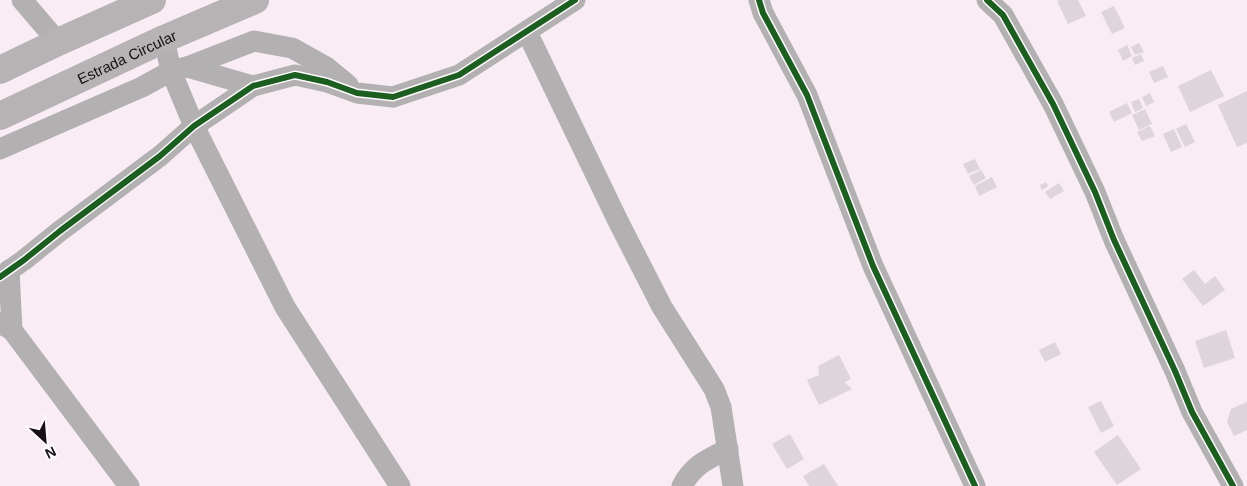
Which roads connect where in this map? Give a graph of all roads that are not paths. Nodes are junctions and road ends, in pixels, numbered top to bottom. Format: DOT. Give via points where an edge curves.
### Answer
graph roads {
  1 [pos="22,0"];
  2 [pos="150,0"];
  3 [pos="255,0"];
  4 [pos="575,0"];
  5 [pos="759,0"];
  6 [pos="986,0"];
  7 [pos="527,32"];
  8 [pos="164,39"];
  9 [pos="58,42"];
  10 [pos="179,69"];
  11 [pos="0,70"];
  12 [pos="253,86"];
  13 [pos="357,93"];
  14 [pos="0,116"];
  15 [pos="194,126"];
  16 [pos="0,149"];
  17 [pos="5,274"];
  18 [pos="6,327"];
  19 [pos="728,449"];
  20 [pos="129,486"];
  21 [pos="400,486"];
  22 [pos="682,486"];
  23 [pos="733,486"];
  24 [pos="974,486"];
  25 [pos="1233,486"];
  1 -- 9 [label="street"];
  2 -- 9 [label="main road"];
  3 -- 8 [label="main road, Estrada Circular"];
  4 -- 7 [label="street"];
  5 -- 24 [label="street" via="807,95 873,266"];
  6 -- 25 [label="street" via="1003,15 1053,104 1192,412"];
  7 -- 13 [label="street" via="459,75 420,89 393,97"];
  7 -- 19 [label="street" via="662,306 714,389 721,406"];
  8 -- 10 [label="street"];
  8 -- 14 [label="main road, Estrada Circular"];
  9 -- 11 [label="main road"];
  10 -- 12 [label="street"];
  10 -- 13 [label="street" via="254,41 292,48 326,67"];
  10 -- 15 [label="street"];
  10 -- 16 [label="street"];
  12 -- 13 [label="street" via="295,75"];
  12 -- 15 [label="street"];
  15 -- 17 [label="street" via="160,156"];
  15 -- 21 [label="street" via="286,307"];
  17 -- 18 [label="street"];
  18 -- 20 [label="street"];
  19 -- 22 [label="street" via="700,463"];
  19 -- 23 [label="street"];
}
